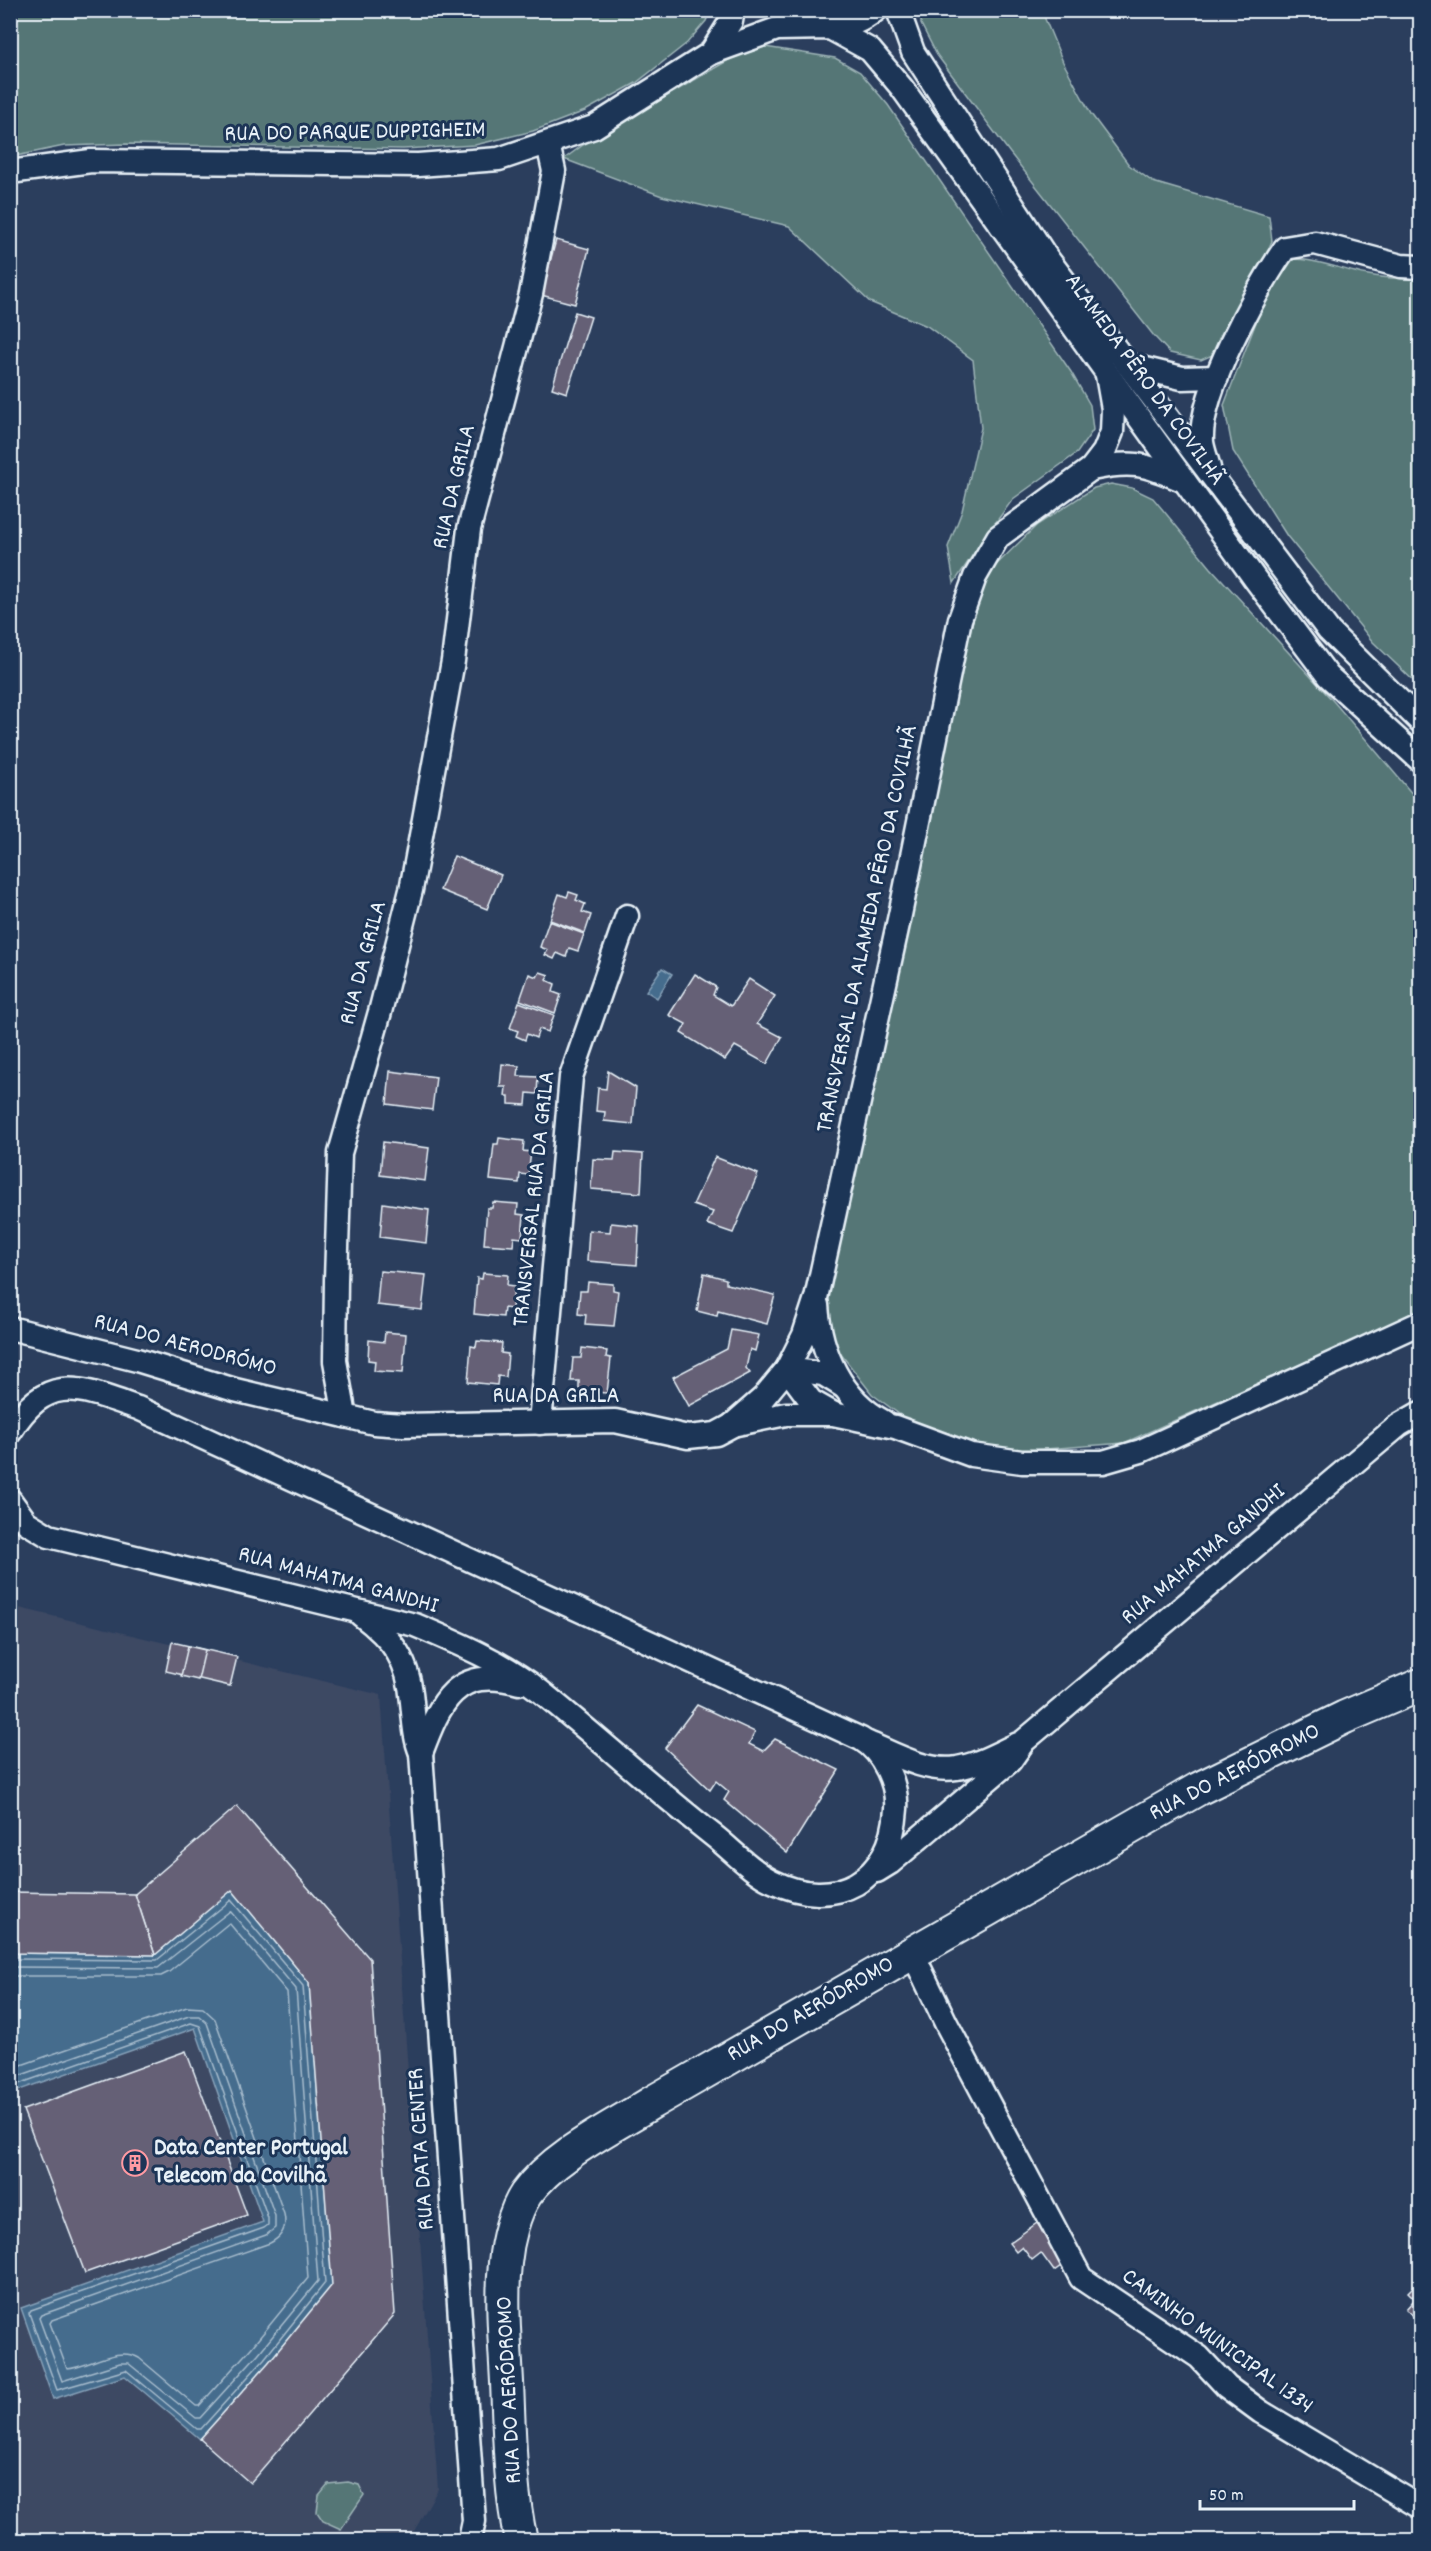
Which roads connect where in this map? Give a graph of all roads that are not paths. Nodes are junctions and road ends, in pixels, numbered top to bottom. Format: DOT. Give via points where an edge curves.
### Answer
graph roads {
  1 [pos="733,10"];
  2 [pos="794,10"];
  3 [pos="876,10"];
  4 [pos="898,10"];
  5 [pos="830,28"];
  6 [pos="711,53"];
  7 [pos="548,144"];
  8 [pos="10,172"];
  9 [pos="1420,267"];
  10 [pos="1128,365"];
  11 [pos="1107,375"];
  12 [pos="1217,377"];
  13 [pos="1091,469"];
  14 [pos="1211,474"];
  15 [pos="1184,481"];
  16 [pos="1420,722"];
  17 [pos="1420,760"];
  18 [pos="627,916"];
  19 [pos="816,1298"];
  20 [pos="1420,1323"];
  21 [pos="10,1328"];
  22 [pos="787,1369"];
  23 [pos="846,1389"];
  24 [pos="1420,1413"];
  25 [pos="832,1414"];
  26 [pos="345,1416"];
  27 [pos="540,1423"];
  28 [pos="731,1426"];
  29 [pos="895,1428"];
  30 [pos="10,1432"];
  31 [pos="10,1500"];
  32 [pos="355,1610"];
  33 [pos="1420,1685"];
  34 [pos="537,1689"];
  35 [pos="1024,1741"];
  36 [pos="867,1743"];
  37 [pos="421,1753"];
  38 [pos="872,1874"];
  39 [pos="912,1952"];
  40 [pos="1420,2507"];
  41 [pos="470,2541"];
  42 [pos="521,2541"];
  1 -- 6 [label="street" via="731,21"];
  2 -- 5 [label="street, ALAMEDA PÊRO DA COVILHÃ" via="815,24"];
  3 -- 5 [label="street" via="861,22"];
  4 -- 10 [label="street, ALAMEDA PÊRO DA COVILHÃ" via="913,52 927,74 1047,258"];
  5 -- 6 [label="street" via="777,29"];
  5 -- 11 [label="street, ALAMEDA PÊRO DA COVILHÃ" via="870,50 902,88"];
  6 -- 7 [label="street, RUA DO PARQUE DUPPIGHEIM" via="594,127"];
  7 -- 8 [label="street, RUA DO PARQUE DUPPIGHEIM" via="499,159 418,165 91,161"];
  7 -- 26 [label="street, RUA DA GRILA" via="554,171 533,283 469,529 453,661 411,890 340,1153 335,1360"];
  9 -- 12 [label="street" via="1401,266 1315,243 1285,248 1261,284"];
  10 -- 12 [label="street" via="1182,378"];
  10 -- 14 [label="street, ALAMEDA PÊRO DA COVILHÃ"];
  11 -- 13 [label="street, TRANSVERSAL DA ALAMEDA PÊRO DA COVILHÃ" via="1113,409 1112,432"];
  11 -- 15 [label="street, ALAMEDA PÊRO DA COVILHÃ"];
  12 -- 14 [label="street" via="1202,442"];
  13 -- 15 [label="street, TRANSVERSAL DA ALAMEDA PÊRO DA COVILHÃ" via="1117,463 1150,466"];
  13 -- 19 [label="street, TRANSVERSAL DA ALAMEDA PÊRO DA COVILHÃ" via="998,537 975,577 960,619"];
  14 -- 16 [label="street, ALAMEDA PÊRO DA COVILHÃ" via="1329,631"];
  15 -- 17 [label="street, ALAMEDA PÊRO DA COVILHÃ" via="1328,676"];
  18 -- 27 [label="street, TRANSVERSAL RUA DA GRILA" via="572,1077"];
  19 -- 22 [label="street, TRANSVERSAL DA ALAMEDA PÊRO DA COVILHÃ"];
  19 -- 23 [label="street" via="829,1360"];
  20 -- 29 [label="street" via="1141,1451 1103,1462 1022,1462 971,1455"];
  21 -- 26 [label="street, RUA DO AERODRÓMO"];
  22 -- 23 [label="street" via="823,1374"];
  22 -- 25 [label="street" via="811,1401"];
  22 -- 28 [label="street, TRANSVERSAL DA ALAMEDA PÊRO DA COVILHÃ" via="763,1398"];
  23 -- 29 [label="street" via="867,1413"];
  24 -- 35 [label="street, RUA MAHATMA GANDHI" via="1399,1425"];
  25 -- 28 [label="street, RUA DA GRILA" via="786,1414"];
  25 -- 29 [label="street"];
  26 -- 27 [label="street, RUA DA GRILA" via="403,1425"];
  27 -- 28 [label="street, RUA DA GRILA" via="615,1421 688,1437 716,1434"];
  30 -- 36 [label="street, RUA MAHATMA GANDHI" via="44,1394 69,1389 93,1392 138,1408"];
  31 -- 32 [label="street, RUA MAHATMA GANDHI" via="26,1522 49,1536"];
  32 -- 34 [label="street, RUA MAHATMA GANDHI" via="415,1625 460,1645"];
  32 -- 37 [label="street, RUA DATA CENTER" via="382,1631 403,1660"];
  33 -- 39 [label="main road, RUA DO AERÓDROMO" via="1198,1789"];
  34 -- 37 [label="street, RUA DATA CENTER" via="498,1677 476,1679 460,1687 437,1711"];
  34 -- 38 [label="street, RUA MAHATMA GANDHI" via="670,1802 770,1880 799,1892 831,1892 855,1885"];
  35 -- 36 [label="street, RUA MAHATMA GANDHI" via="955,1769 927,1766"];
  35 -- 38 [label="street, RUA MAHATMA GANDHI" via="1010,1761"];
  36 -- 38 [label="street, RUA MAHATMA GANDHI" via="885,1766 897,1799 891,1839"];
  37 -- 41 [label="street, RUA DATA CENTER" via="474,2521"];
  39 -- 40 [label="street, CAMINHO MUNICIPAL 1334" via="1081,2278 1199,2358 1227,2387 1261,2412"];
  39 -- 42 [label="main road, RUA DO AERÓDROMO" via="632,2114 561,2160 525,2195 513,2223 503,2300 509,2425"];
}
